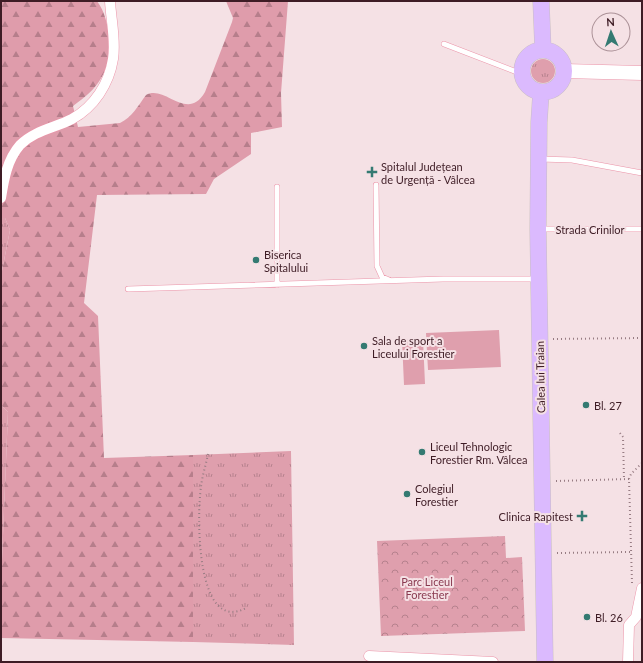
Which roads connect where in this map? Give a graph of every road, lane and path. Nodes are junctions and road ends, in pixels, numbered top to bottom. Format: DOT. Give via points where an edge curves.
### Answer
graph roads {
  1 [pos="110,1"];
  2 [pos="541,1"];
  3 [pos="444,44"];
  4 [pos="544,50"];
  5 [pos="564,71"];
  6 [pos="642,73"];
  7 [pos="522,74"];
  8 [pos="542,92"];
  9 [pos="539,159"];
  10 [pos="642,173"];
  11 [pos="376,185"];
  12 [pos="277,187"];
  13 [pos="1,198"];
  14 [pos="538,229"];
  15 [pos="642,229"];
  16 [pos="539,279"];
  17 [pos="390,281"];
  18 [pos="277,285"];
  19 [pos="128,289"];
  20 [pos="642,338"];
  21 [pos="564,339"];
  22 [pos="620,433"];
  23 [pos="208,454"];
  24 [pos="642,463"];
  25 [pos="624,479"];
  26 [pos="629,479"];
  27 [pos="541,482"];
  28 [pos="630,552"];
  29 [pos="543,554"];
  30 [pos="638,589"];
  31 [pos="246,608"];
  32 [pos="369,656"];
  33 [pos="493,662"];
  34 [pos="545,662"];
  35 [pos="628,662"];
  1 -- 13 [label="street" via="113,58 98,96 90,107 72,120 30,136 20,145 6,171"];
  2 -- 4 [label="main road"];
  3 -- 7 [label="lane"];
  4 -- 5 [label="main road" via="558,56"];
  4 -- 7 [label="main road" via="532,52 526,57"];
  5 -- 6 [label="main road"];
  5 -- 8 [label="main road" via="560,83 555,88"];
  7 -- 8 [label="main road" via="528,85"];
  8 -- 9 [label="main road, Calea lui Traian"];
  9 -- 10 [label="lane" via="572,160"];
  9 -- 14 [label="main road, Calea lui Traian"];
  11 -- 17 [label="lane" via="377,266 382,277"];
  12 -- 18 [label="lane"];
  14 -- 15 [label="lane, Strada Crinilor"];
  14 -- 16 [label="main road, Calea lui Traian"];
  16 -- 17 [label="lane"];
  16 -- 27 [label="main road, Calea lui Traian"];
  17 -- 18 [label="lane"];
  18 -- 19 [label="lane"];
  20 -- 21 [label="path"];
  22 -- 25 [label="path" via="623,437"];
  23 -- 31 [label="path" via="201,486 198,520 206,583 211,596 222,610 238,612"];
  24 -- 26 [label="path"];
  25 -- 26 [label="path"];
  25 -- 27 [label="path"];
  26 -- 28 [label="path"];
  27 -- 29 [label="main road, Calea lui Traian"];
  28 -- 29 [label="path"];
  28 -- 30 [label="path"];
  29 -- 34 [label="main road, Calea lui Traian"];
  30 -- 35 [label="street" via="636,617 629,625"];
  32 -- 33 [label="street"];
}
